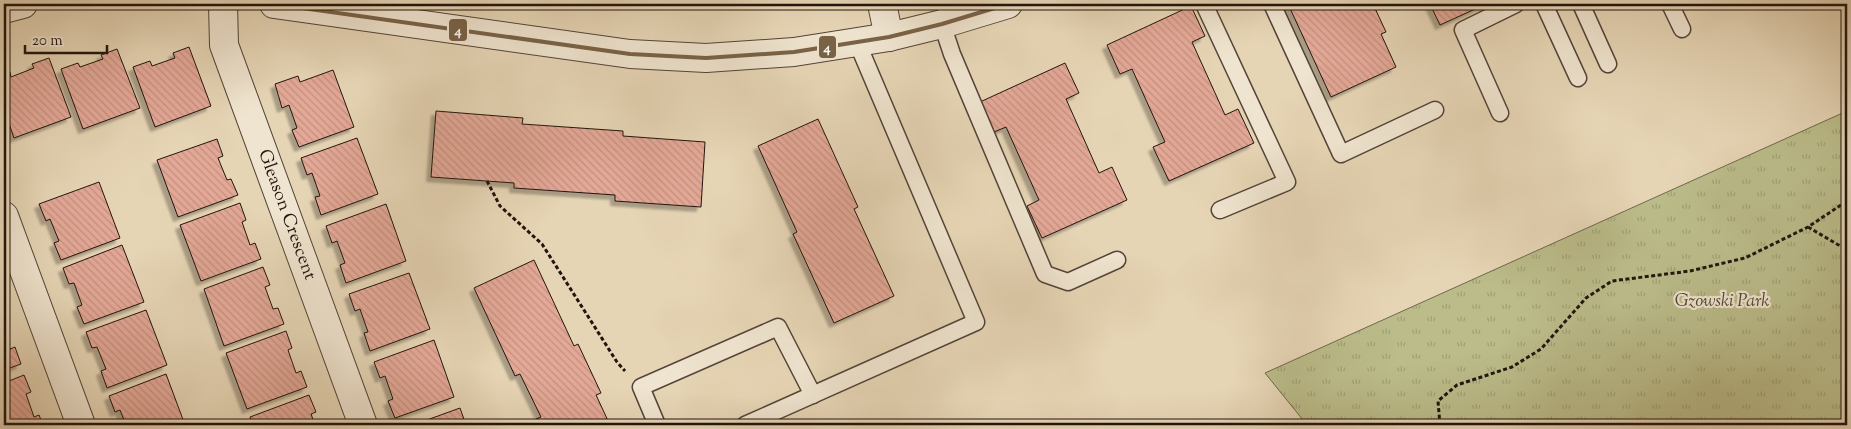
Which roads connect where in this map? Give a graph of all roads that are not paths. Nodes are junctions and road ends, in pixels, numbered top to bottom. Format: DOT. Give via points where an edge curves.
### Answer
graph roads {
  1 [pos="23,4"];
  2 [pos="223,4"];
  3 [pos="274,4"];
  4 [pos="882,4"];
  5 [pos="1008,4"];
  6 [pos="1204,4"];
  7 [pos="1272,4"];
  8 [pos="1516,4"];
  9 [pos="1544,4"];
  10 [pos="1580,4"];
  11 [pos="1670,4"];
  12 [pos="4,9"];
  13 [pos="367,11"];
  14 [pos="942,24"];
  15 [pos="1682,29"];
  16 [pos="889,37"];
  17 [pos="858,42"];
  18 [pos="1608,64"];
  19 [pos="1578,78"];
  20 [pos="1435,110"];
  21 [pos="1500,113"];
  22 [pos="1220,210"];
  23 [pos="4,216"];
  24 [pos="1117,260"];
  25 [pos="814,395"];
  26 [pos="81,425"];
  27 [pos="363,425"];
  28 [pos="657,425"];
  29 [pos="745,425"];
  1 -- 12 [label="street"];
  2 -- 27 [label="street, Gleason Crescent" via="224,45"];
  3 -- 13 [label="street"];
  4 -- 16 [label="street"];
  5 -- 14 [label="street"];
  6 -- 22 [label="lane" via="1286,182"];
  7 -- 20 [label="lane" via="1341,154"];
  8 -- 21 [label="lane" via="1463,30"];
  9 -- 19 [label="lane"];
  10 -- 18 [label="lane"];
  11 -- 15 [label="lane"];
  13 -- 17 [label="street" via="630,54 706,58 794,52"];
  14 -- 16 [label="street"];
  14 -- 24 [label="lane" via="1045,274 1068,282"];
  16 -- 17 [label="street"];
  17 -- 25 [label="lane" via="976,322"];
  23 -- 26 [label="street"];
  25 -- 28 [label="lane" via="778,328 641,387"];
  25 -- 29 [label="lane"];
}
